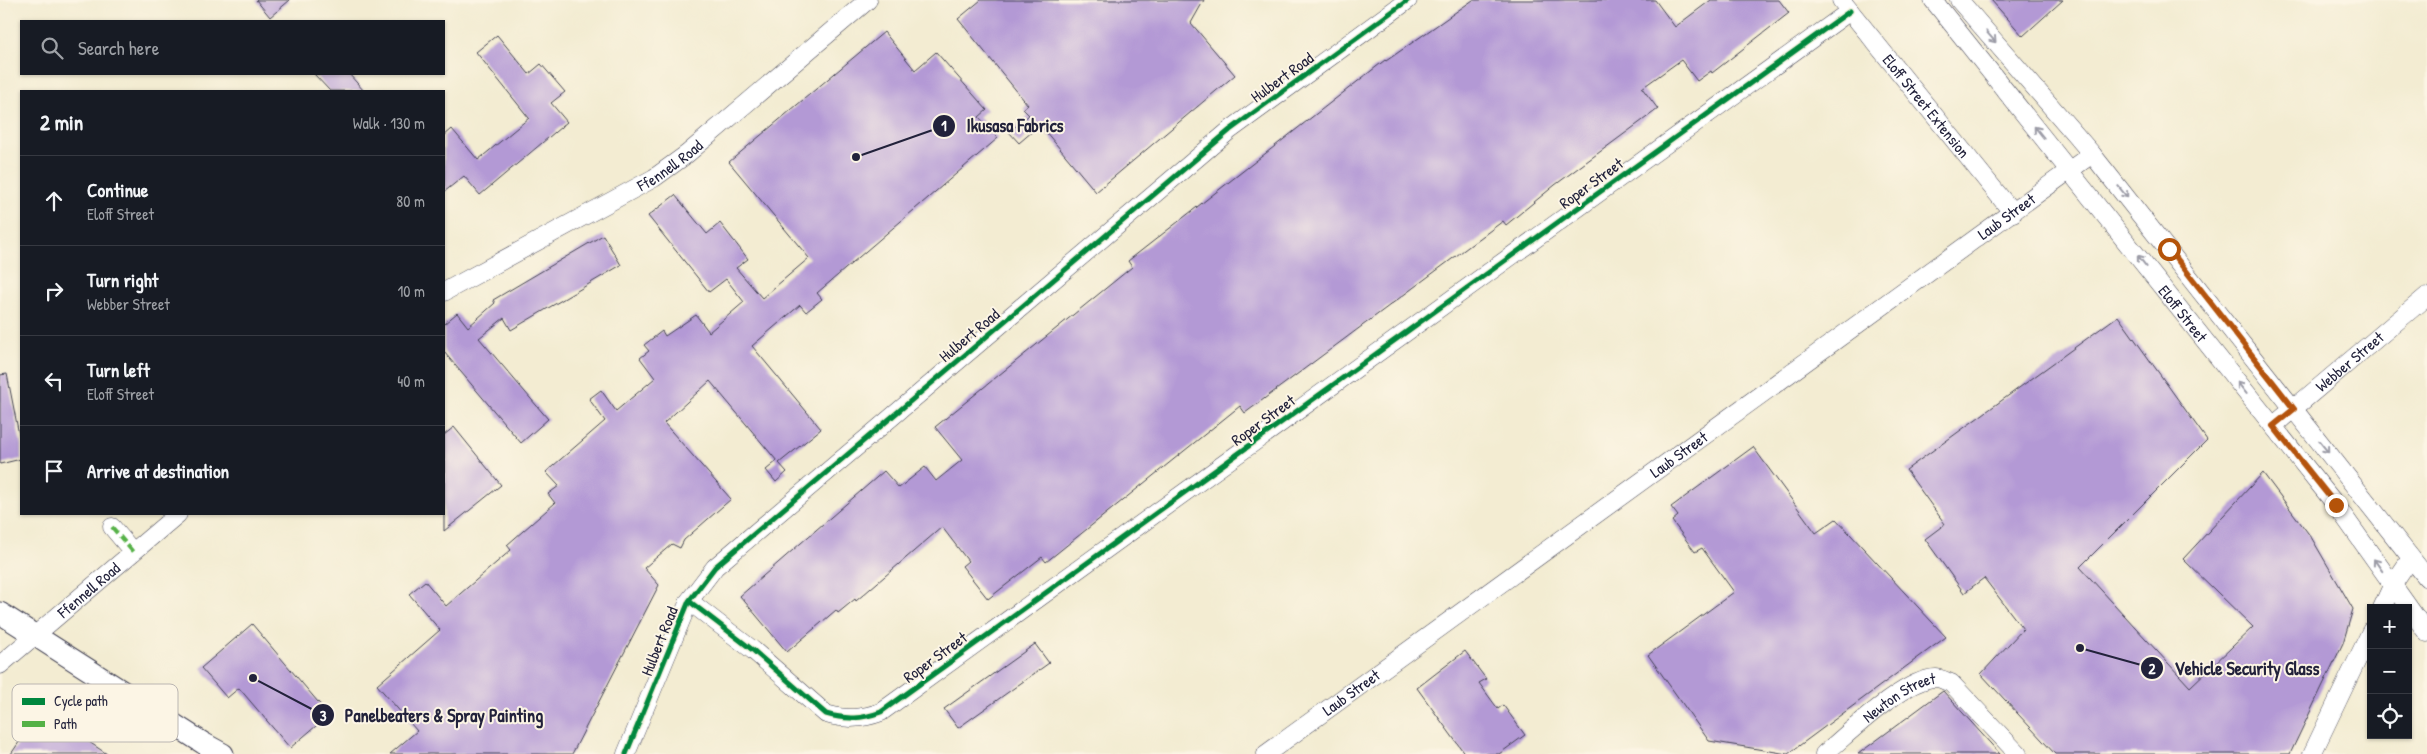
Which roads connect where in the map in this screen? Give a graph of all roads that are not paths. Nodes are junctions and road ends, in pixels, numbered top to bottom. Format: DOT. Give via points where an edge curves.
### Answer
graph roads {
  1 [pos="868,0"];
  2 [pos="1408,0"];
  3 [pos="1933,0"];
  4 [pos="1959,0"];
  5 [pos="1845,6"];
  6 [pos="2092,154"];
  7 [pos="2070,170"];
  8 [pos="2013,213"];
  9 [pos="445,291"];
  10 [pos="2427,296"];
  11 [pos="2294,409"];
  12 [pos="2273,426"];
  13 [pos="177,515"];
  14 [pos="112,527"];
  15 [pos="133,552"];
  16 [pos="2411,558"];
  17 [pos="2427,578"];
  18 [pos="2392,586"];
  19 [pos="689,600"];
  20 [pos="2384,604"];
  21 [pos="0,613"];
  22 [pos="2427,633"];
  23 [pos="36,635"];
  24 [pos="2367,639"];
  25 [pos="0,665"];
  26 [pos="112,684"];
  27 [pos="178,727"];
  28 [pos="223,754"];
  29 [pos="626,754"];
  30 [pos="1266,754"];
  31 [pos="1824,754"];
  32 [pos="2018,754"];
  33 [pos="2312,754"];
  1 -- 9 [label="street, Ffennell Road" via="687,154 654,178"];
  2 -- 19 [label="street, Hulbert Road" via="1230,130 715,568"];
  7 -- 3 [label="street, Eloff Street, one-way"];
  4 -- 6 [label="street, Eloff Street, one-way"];
  5 -- 8 [label="street, Eloff Street Extension"];
  5 -- 19 [label="street, Roper Street" via="880,712 854,718 826,714"];
  6 -- 7 [label="street, Laub Street"];
  6 -- 11 [label="street, Eloff Street, one-way"];
  7 -- 8 [label="street, Laub Street"];
  12 -- 7 [label="street, Eloff Street, one-way"];
  8 -- 30 [label="street, Laub Street"];
  10 -- 11 [label="street, Webber Street"];
  11 -- 12 [label="street, Webber Street"];
  11 -- 16 [label="street, Eloff Street, one-way"];
  18 -- 12 [label="street, Eloff Street, one-way" via="2336,505"];
  13 -- 15 [label="street, Ffennell Road"];
  14 -- 15 [label="street"];
  15 -- 23 [label="street, Ffennell Road"];
  16 -- 17 [label="street, Eloff Street"];
  16 -- 18 [label="street"];
  18 -- 20 [label="street"];
  18 -- 22 [label="street, Eloff Street"];
  19 -- 29 [label="street, Hulbert Road"];
  21 -- 23 [label="main road"];
  23 -- 25 [label="street, Ffennell Road"];
  23 -- 26 [label="main road"];
  24 -- 33 [label="street"];
  27 -- 28 [label="main road"];
  31 -- 32 [label="street, Newton Street" via="1914,684 1937,678 1951,683"];
}
